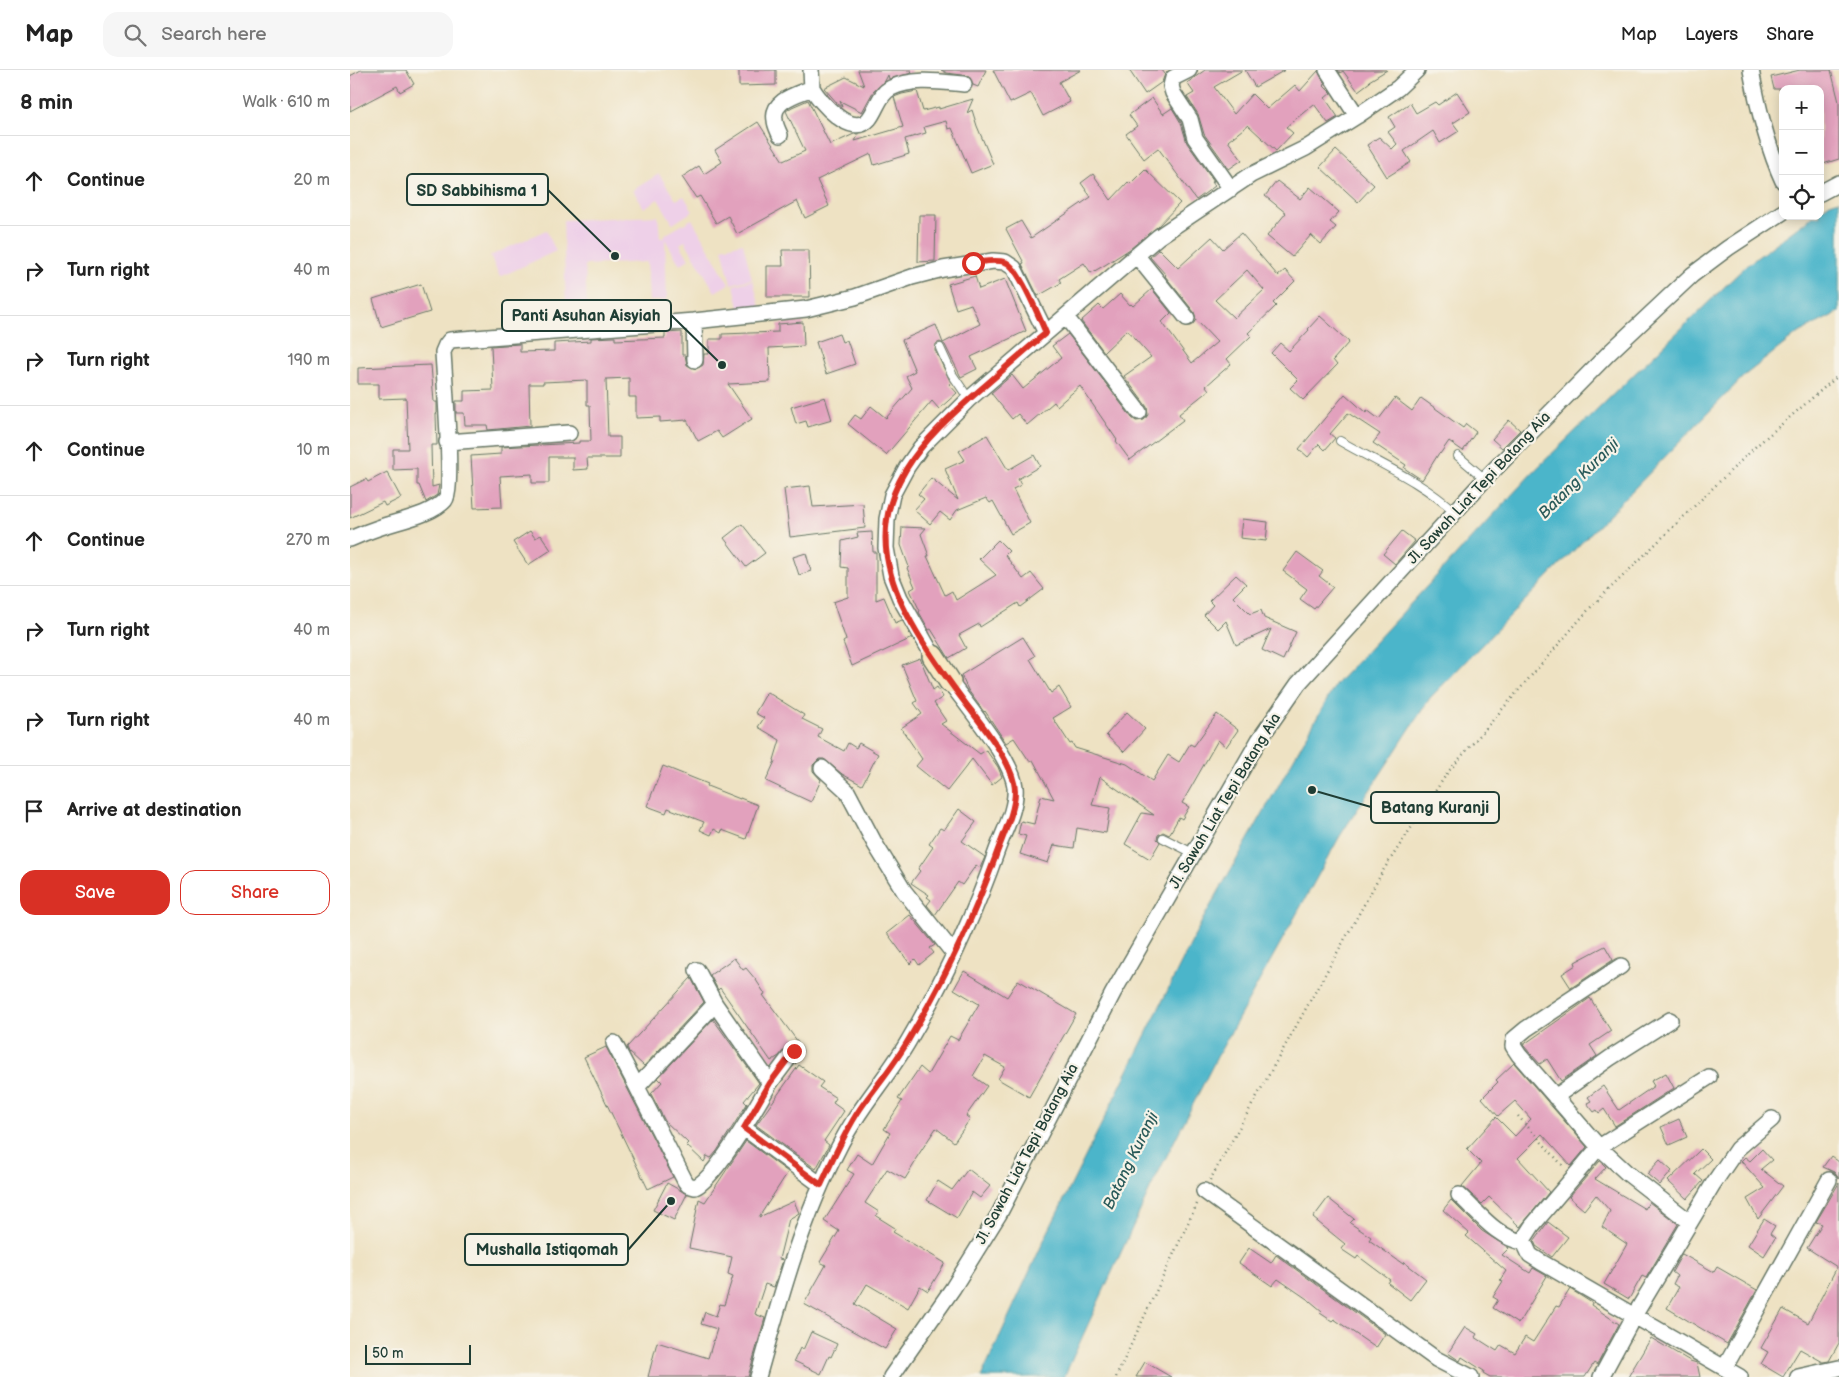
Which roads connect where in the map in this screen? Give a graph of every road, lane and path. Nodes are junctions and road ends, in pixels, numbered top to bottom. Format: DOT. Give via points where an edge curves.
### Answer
graph roads {
  1 [pos="811,70"];
  2 [pos="1189,70"];
  3 [pos="1327,70"];
  4 [pos="1417,70"];
  5 [pos="1751,70"];
  6 [pos="964,84"];
  7 [pos="812,88"];
  8 [pos="1357,116"];
  9 [pos="780,135"];
  10 [pos="1780,175"];
  11 [pos="1839,184"];
  12 [pos="1231,189"];
  13 [pos="1824,191"];
  14 [pos="1779,215"];
  15 [pos="1137,256"];
  16 [pos="1066,317"];
  17 [pos="1187,318"];
  18 [pos="694,321"];
  19 [pos="1046,333"];
  20 [pos="940,348"];
  21 [pos="695,360"];
  22 [pos="1839,375"];
  23 [pos="969,399"];
  24 [pos="1139,412"];
  25 [pos="569,433"];
  26 [pos="447,442"];
  27 [pos="1340,442"];
  28 [pos="1458,456"];
  29 [pos="1485,479"];
  30 [pos="1455,512"];
  31 [pos="350,539"];
  32 [pos="933,656"];
  33 [pos="950,682"];
  34 [pos="822,768"];
  35 [pos="1163,838"];
  36 [pos="1193,853"];
  37 [pos="954,954"];
  38 [pos="1621,966"];
  39 [pos="697,970"];
  40 [pos="715,1004"];
  41 [pos="1670,1020"];
  42 [pos="614,1043"];
  43 [pos="794,1051"];
  44 [pos="1709,1077"];
  45 [pos="770,1083"];
  46 [pos="637,1087"];
  47 [pos="1555,1097"];
  48 [pos="1518,1116"];
  49 [pos="1772,1119"];
  50 [pos="744,1128"];
  51 [pos="1599,1148"];
  52 [pos="1573,1177"];
  53 [pos="1829,1180"];
  54 [pos="821,1185"];
  55 [pos="1204,1191"];
  56 [pos="1459,1195"];
  57 [pos="1690,1222"];
  58 [pos="1523,1242"];
  59 [pos="1634,1316"];
  60 [pos="1725,1367"];
  61 [pos="1838,1367"];
  62 [pos="758,1377"];
  63 [pos="891,1377"];
  64 [pos="1116,1377"];
  65 [pos="1471,1377"];
  66 [pos="1601,1377"];
  67 [pos="1740,1377"];
  68 [pos="1798,1377"];
  1 -- 7 [label="street"];
  2 -- 12 [label="street" via="1173,78 1173,93 1190,119 1195,138"];
  3 -- 8 [label="street"];
  4 -- 8 [label="street" via="1398,88"];
  5 -- 10 [label="street" via="1763,126"];
  6 -- 7 [label="street" via="914,82 896,85 884,93 869,119 856,124 846,123 836,116"];
  7 -- 9 [label="street" via="781,102 776,108 775,120"];
  8 -- 12 [label="street"];
  11 -- 13 [label="street"];
  12 -- 15 [label="street" via="1177,224"];
  14 -- 29 [label="street, Jl. Sawah Liat Tepi Batang Aia" via="1692,275 1609,353"];
  15 -- 16 [label="street"];
  15 -- 17 [label="street"];
  16 -- 19 [label="street"];
  16 -- 24 [label="street"];
  18 -- 19 [label="street" via="806,309 944,269 973,263 1005,262 1019,276"];
  18 -- 21 [label="street"];
  18 -- 26 [label="street" via="450,340 443,352"];
  19 -- 23 [label="street"];
  20 -- 23 [label="lane"];
  22 -- 55 [label="path" via="1755,447 1589,609 1448,772 1384,869"];
  23 -- 32 [label="street" via="921,447 907,467 892,496 886,519 886,548 891,576 911,620"];
  25 -- 26 [label="street"];
  26 -- 31 [label="street" via="449,487 445,500 419,515"];
  27 -- 30 [label="lane" via="1400,472"];
  28 -- 29 [label="lane"];
  29 -- 30 [label="street, Jl. Sawah Liat Tepi Batang Aia"];
  30 -- 36 [label="street, Jl. Sawah Liat Tepi Batang Aia" via="1298,684 1259,740"];
  32 -- 33 [label="street"];
  33 -- 37 [label="street" via="1007,763 1015,790 1012,810 984,888"];
  34 -- 37 [label="street" via="847,791 904,891"];
  35 -- 36 [label="lane"];
  36 -- 63 [label="street, Jl. Sawah Liat Tepi Batang Aia" via="1112,993 999,1214 953,1288"];
  37 -- 54 [label="street" via="908,1041 849,1127"];
  38 -- 47 [label="street" via="1514,1039 1515,1050"];
  39 -- 40 [label="street"];
  40 -- 45 [label="street"];
  40 -- 46 [label="street"];
  41 -- 47 [label="street"];
  42 -- 46 [label="street"];
  43 -- 45 [label="street"];
  44 -- 51 [label="street"];
  45 -- 50 [label="street"];
  46 -- 50 [label="street" via="688,1185 695,1186 704,1181"];
  47 -- 51 [label="street"];
  48 -- 52 [label="path"];
  49 -- 57 [label="street" via="1737,1149"];
  50 -- 54 [label="street"];
  51 -- 52 [label="street"];
  51 -- 57 [label="street"];
  52 -- 58 [label="street" via="1532,1226"];
  53 -- 60 [label="street"];
  54 -- 62 [label="street" via="790,1267"];
  55 -- 64 [label="path"];
  55 -- 65 [label="street" via="1436,1359"];
  56 -- 58 [label="street" via="1499,1232"];
  57 -- 59 [label="street"];
  58 -- 59 [label="street" via="1530,1255"];
  59 -- 60 [label="street"];
  59 -- 66 [label="street"];
  60 -- 67 [label="street"];
  61 -- 68 [label="street"];
}
